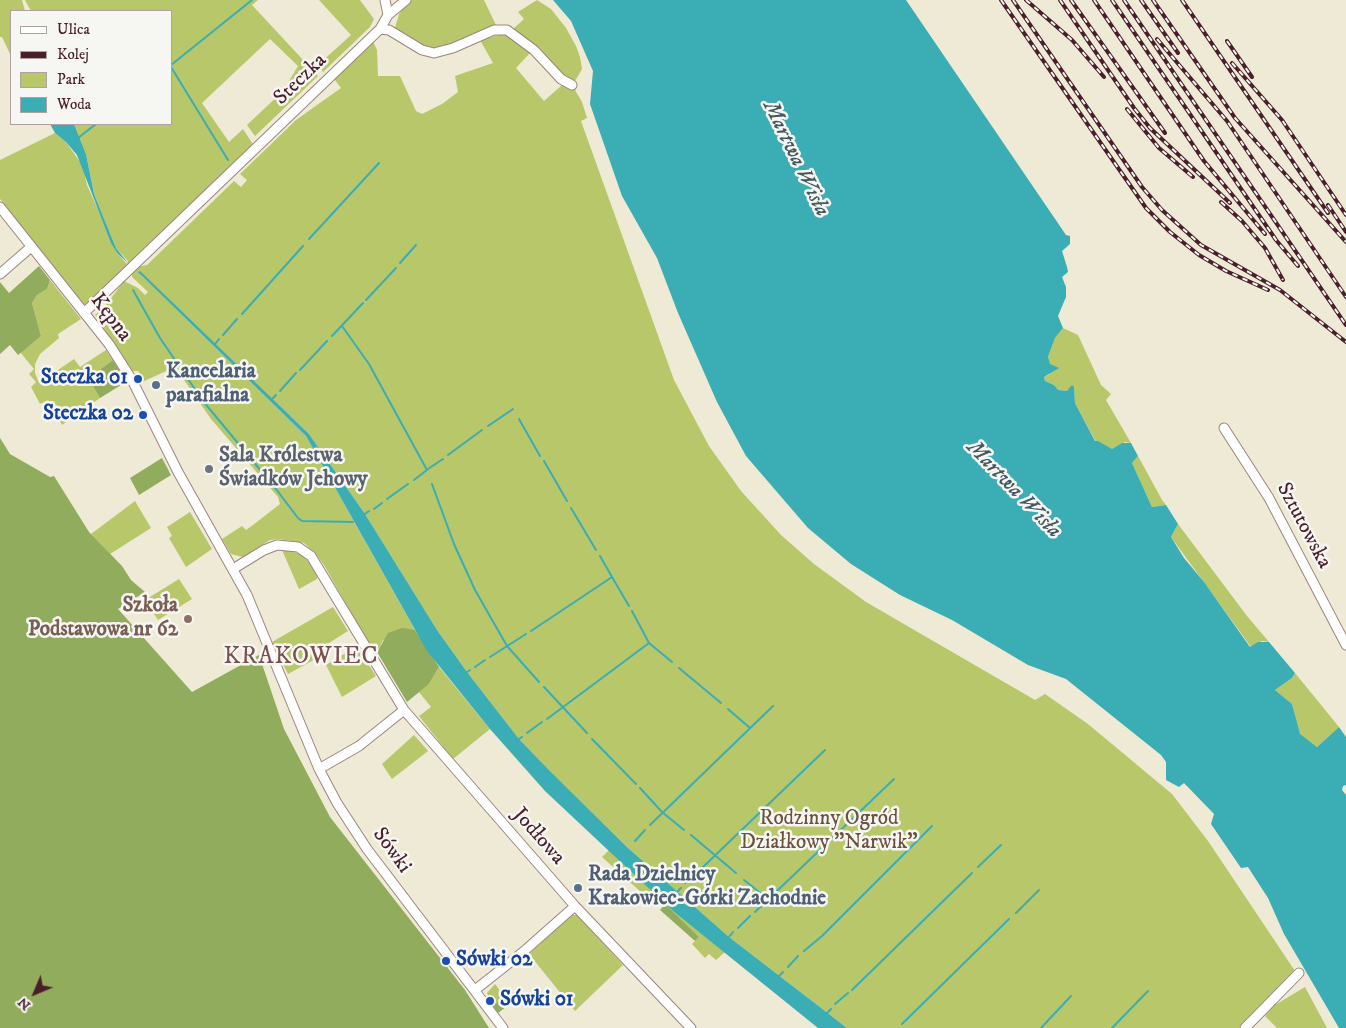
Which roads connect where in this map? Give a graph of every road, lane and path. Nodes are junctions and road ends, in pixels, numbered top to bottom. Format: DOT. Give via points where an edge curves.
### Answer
graph roads {
  1 [pos="385,0"];
  2 [pos="406,0"];
  3 [pos="388,15"];
  4 [pos="380,29"];
  5 [pos="572,85"];
  6 [pos="0,207"];
  7 [pos="31,247"];
  8 [pos="0,274"];
  9 [pos="84,313"];
  10 [pos="1224,428"];
  11 [pos="233,569"];
  12 [pos="1346,645"];
  13 [pos="281,677"];
  14 [pos="404,710"];
  15 [pos="319,769"];
  16 [pos="575,906"];
  17 [pos="1299,973"];
  18 [pos="475,990"];
  19 [pos="503,1028"];
  20 [pos="691,1028"];
  21 [pos="1245,1028"];
  1 -- 3 [label="street"];
  2 -- 3 [label="street"];
  3 -- 4 [label="street, Steczka"];
  4 -- 5 [label="street" via="389,30 422,50 434,53 500,28 507,30 534,50 561,79"];
  4 -- 9 [label="street, Steczka"];
  6 -- 7 [label="street, Kępna"];
  7 -- 8 [label="street"];
  7 -- 9 [label="street, Kępna"];
  9 -- 11 [label="street, Kępna" via="132,380 178,472"];
  10 -- 12 [label="street, Sztutowska" via="1269,498"];
  11 -- 13 [label="street, Kępna" via="256,614"];
  11 -- 14 [label="street, Jodłowa" via="277,545 305,551 323,573"];
  13 -- 15 [label="street, Sówki"];
  14 -- 15 [label="street" via="359,746"];
  14 -- 16 [label="street, Jodłowa"];
  15 -- 18 [label="street, Sówki" via="366,849"];
  16 -- 18 [label="street"];
  16 -- 20 [label="street, Jodłowa"];
  17 -- 21 [label="street"];
  18 -- 19 [label="street, Sówki"];
}
